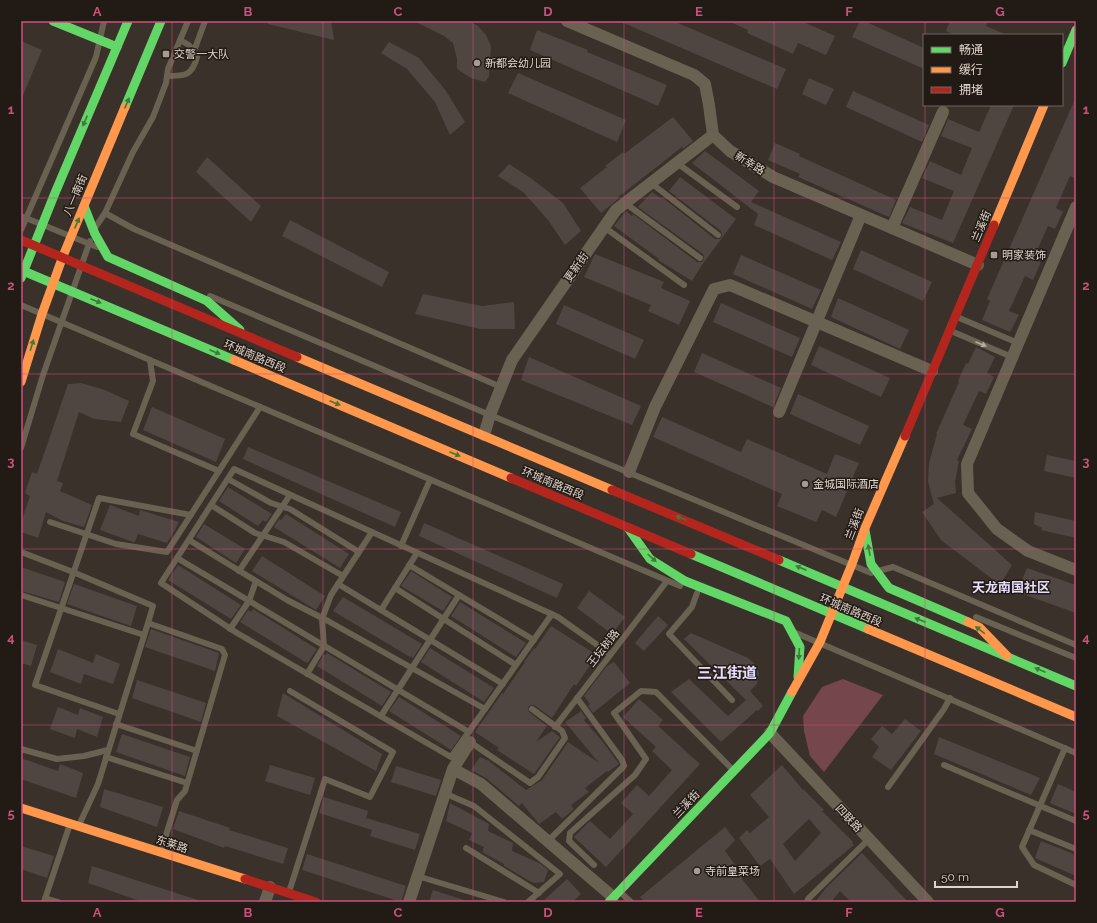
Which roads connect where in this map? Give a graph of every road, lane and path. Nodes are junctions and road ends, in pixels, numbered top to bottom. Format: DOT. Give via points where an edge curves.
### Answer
graph roads {
  1 [pos="53,21"];
  2 [pos="104,21"];
  3 [pos="128,21"];
  4 [pos="161,21"];
  5 [pos="188,21"];
  6 [pos="206,21"];
  7 [pos="567,21"];
  8 [pos="1076,30"];
  9 [pos="100,40"];
  10 [pos="180,40"];
  11 [pos="117,46"];
  12 [pos="194,51"];
  13 [pos="1063,61"];
  14 [pos="167,76"];
  15 [pos="1044,106"];
  16 [pos="943,112"];
  17 [pos="713,135"];
  18 [pos="677,163"];
  19 [pos="651,183"];
  20 [pos="625,203"];
  21 [pos="84,206"];
  22 [pos="737,207"];
  23 [pos="1076,207"];
  24 [pos="105,213"];
  25 [pos="861,215"];
  26 [pos="24,217"];
  27 [pos="42,224"];
  28 [pos="604,227"];
  29 [pos="892,228"];
  30 [pos="21,230"];
  31 [pos="94,230"];
  32 [pos="718,235"];
  33 [pos="71,236"];
  34 [pos="21,240"];
  35 [pos="89,244"];
  36 [pos="34,245"];
  37 [pos="104,250"];
  38 [pos="63,256"];
  39 [pos="700,258"];
  40 [pos="82,264"];
  41 [pos="978,264"];
  42 [pos="22,273"];
  43 [pos="53,283"];
  44 [pos="684,285"];
  45 [pos="72,291"];
  46 [pos="21,305"];
  47 [pos="42,314"];
  48 [pos="956,317"];
  49 [pos="62,322"];
  50 [pos="817,322"];
  51 [pos="949,330"];
  52 [pos="242,332"];
  53 [pos="1018,343"];
  54 [pos="1012,357"];
  55 [pos="150,360"];
  56 [pos="932,371"];
  57 [pos="21,382"];
  58 [pos="502,387"];
  59 [pos="260,407"];
  60 [pos="779,412"];
  61 [pos="490,415"];
  62 [pos="484,435"];
  63 [pos="21,448"];
  64 [pos="219,471"];
  65 [pos="629,472"];
  66 [pos="228,478"];
  67 [pos="430,480"];
  68 [pos="290,495"];
  69 [pos="211,505"];
  70 [pos="282,507"];
  71 [pos="191,515"];
  72 [pos="50,522"];
  73 [pos="628,528"];
  74 [pos="865,528"];
  75 [pos="372,532"];
  76 [pos="86,535"];
  77 [pos="263,535"];
  78 [pos="188,540"];
  79 [pos="401,546"];
  80 [pos="21,552"];
  81 [pos="359,552"];
  82 [pos="417,553"];
  83 [pos="177,558"];
  84 [pos="852,564"];
  85 [pos="409,565"];
  86 [pos="1076,570"];
  87 [pos="240,571"];
  88 [pos="73,572"];
  89 [pos="878,574"];
  90 [pos="343,576"];
  91 [pos="256,581"];
  92 [pos="667,581"];
  93 [pos="895,583"];
  94 [pos="338,584"];
  95 [pos="842,586"];
  96 [pos="395,588"];
  97 [pos="691,591"];
  98 [pos="21,595"];
  99 [pos="459,595"];
  100 [pos="704,596"];
  101 [pos="249,601"];
  102 [pos="61,608"];
  103 [pos="381,610"];
  104 [pos="968,613"];
  105 [pos="552,614"];
  106 [pos="832,615"];
  107 [pos="322,618"];
  108 [pos="444,619"];
  109 [pos="148,623"];
  110 [pos="230,628"];
  111 [pos="787,629"];
  112 [pos="144,636"];
  113 [pos="430,640"];
  114 [pos="534,640"];
  115 [pos="820,642"];
  116 [pos="1076,645"];
  117 [pos="324,646"];
  118 [pos="610,654"];
  119 [pos="1008,657"];
  120 [pos="1076,658"];
  121 [pos="516,665"];
  122 [pos="412,668"];
  123 [pos="307,674"];
  124 [pos="503,684"];
  125 [pos="797,684"];
  126 [pos="1076,686"];
  127 [pos="398,690"];
  128 [pos="290,691"];
  129 [pos="576,698"];
  130 [pos="950,698"];
  131 [pos="732,700"];
  132 [pos="485,709"];
  133 [pos="532,709"];
  134 [pos="119,714"];
  135 [pos="381,716"];
  136 [pos="1076,717"];
  137 [pos="116,724"];
  138 [pos="555,727"];
  139 [pos="770,733"];
  140 [pos="469,737"];
  141 [pos="1065,748"];
  142 [pos="21,749"];
  143 [pos="108,750"];
  144 [pos="196,751"];
  145 [pos="1076,753"];
  146 [pos="106,757"];
  147 [pos="944,765"];
  148 [pos="453,769"];
  149 [pos="734,771"];
  150 [pos="187,783"];
  151 [pos="888,787"];
  152 [pos="444,793"];
  153 [pos="1040,806"];
  154 [pos="21,808"];
  155 [pos="1076,821"];
  156 [pos="74,825"];
  157 [pos="1029,830"];
  158 [pos="869,839"];
  159 [pos="548,841"];
  160 [pos="466,848"];
  161 [pos="1076,849"];
  162 [pos="160,853"];
  163 [pos="594,865"];
  164 [pos="417,876"];
  165 [pos="1076,885"];
  166 [pos="270,887"];
  167 [pos="539,893"];
  168 [pos="289,894"];
  169 [pos="614,897"];
  170 [pos="45,900"];
  171 [pos="58,902"];
  172 [pos="265,902"];
  173 [pos="316,902"];
  174 [pos="409,902"];
  175 [pos="504,902"];
  176 [pos="528,902"];
  177 [pos="631,902"];
  178 [pos="807,902"];
  179 [pos="928,902"];
  1 -- 9 [label="main road" via="79,29"];
  2 -- 9 [label="lane"];
  3 -- 11 [label="main road, 八一南街"];
  21 -- 4 [label="main road, 八一南街, one-way"];
  5 -- 10 [label="lane"];
  6 -- 12 [label="lane"];
  7 -- 17 [label="street" via="694,75 705,84"];
  8 -- 13 [label="main road"];
  9 -- 11 [label="main road"];
  9 -- 26 [label="lane" via="96,57"];
  10 -- 12 [label="lane"];
  10 -- 14 [label="lane"];
  11 -- 27 [label="main road, 八一南街, one-way"];
  12 -- 14 [label="lane" via="197,57 195,68 191,72"];
  14 -- 24 [label="lane" via="153,118 133,152"];
  15 -- 41 [label="main road, 兰溪街"];
  16 -- 29 [label="street"];
  17 -- 18 [label="street, 更新街"];
  17 -- 25 [label="street, 新幸路" via="730,150 773,177"];
  18 -- 19 [label="street, 更新街"];
  18 -- 22 [label="lane"];
  19 -- 20 [label="street, 更新街"];
  19 -- 32 [label="lane"];
  20 -- 28 [label="street, 更新街" via="616,210"];
  20 -- 39 [label="lane"];
  21 -- 31 [label="main road"];
  33 -- 21 [label="main road, 八一南街, one-way"];
  23 -- 53 [label="street"];
  24 -- 31 [label="lane"];
  24 -- 58 [label="lane" via="142,232"];
  25 -- 29 [label="street, 新幸路"];
  25 -- 50 [label="street"];
  26 -- 27 [label="lane"];
  26 -- 30 [label="lane"];
  27 -- 33 [label="lane"];
  27 -- 36 [label="main road, 八一南街"];
  28 -- 44 [label="lane"];
  28 -- 58 [label="street, 更新街" via="512,360"];
  29 -- 41 [label="street, 新幸路"];
  31 -- 35 [label="lane"];
  31 -- 37 [label="main road"];
  33 -- 35 [label="lane"];
  33 -- 38 [label="main road, 八一南街"];
  34 -- 36 [label="main road, 环城南路西段"];
  35 -- 37 [label="lane"];
  35 -- 40 [label="lane"];
  36 -- 38 [label="main road, 环城南路西段"];
  36 -- 42 [label="main road, 八一南街"];
  37 -- 52 [label="main road" via="108,257 207,301"];
  37 -- 61 [label="lane"];
  38 -- 40 [label="main road, 环城南路西段"];
  38 -- 43 [label="main road, 八一南街"];
  40 -- 45 [label="lane"];
  40 -- 52 [label="main road, 环城南路西段"];
  41 -- 48 [label="main road, 兰溪街"];
  42 -- 43 [label="main road, 环城南路西段"];
  43 -- 45 [label="main road, 环城南路西段"];
  43 -- 47 [label="main road, 八一南街"];
  45 -- 49 [label="lane"];
  45 -- 73 [label="main road, 环城南路西段, one-way"];
  46 -- 47 [label="lane"];
  47 -- 49 [label="lane"];
  57 -- 47 [label="main road, 八一南街, one-way"];
  48 -- 51 [label="main road, 兰溪街"];
  48 -- 53 [label="lane"];
  49 -- 55 [label="lane"];
  49 -- 63 [label="lane"];
  50 -- 56 [label="street"];
  50 -- 60 [label="street"];
  50 -- 65 [label="street" via="730,285 714,289 655,407"];
  51 -- 54 [label="lane, one-way"];
  51 -- 56 [label="main road, 兰溪街"];
  52 -- 62 [label="main road, 环城南路西段"];
  53 -- 54 [label="street"];
  54 -- 86 [label="street" via="967,464 968,493 997,529 1028,551"];
  55 -- 59 [label="lane"];
  55 -- 64 [label="lane" via="153,381 134,434"];
  56 -- 74 [label="main road, 兰溪街"];
  58 -- 61 [label="street, 更新街"];
  59 -- 64 [label="lane"];
  59 -- 67 [label="lane"];
  61 -- 62 [label="street, 更新街"];
  61 -- 65 [label="lane"];
  95 -- 62 [label="main road, 环城南路西段, one-way"];
  64 -- 71 [label="lane"];
  65 -- 84 [label="lane"];
  66 -- 68 [label="lane" via="234,469"];
  66 -- 69 [label="lane"];
  66 -- 70 [label="lane"];
  67 -- 79 [label="lane"];
  67 -- 92 [label="lane"];
  68 -- 70 [label="lane"];
  68 -- 75 [label="lane"];
  69 -- 77 [label="lane" via="255,533"];
  69 -- 78 [label="lane"];
  70 -- 77 [label="lane"];
  70 -- 81 [label="lane" via="290,509"];
  71 -- 76 [label="lane" via="167,552 116,544"];
  71 -- 76 [label="lane" via="99,498"];
  72 -- 76 [label="lane"];
  73 -- 106 [label="main road, 环城南路西段"];
  73 -- 111 [label="main road, one-way" via="650,559 685,581 786,621"];
  74 -- 84 [label="main road, 兰溪街"];
  89 -- 74 [label="main road, one-way" via="871,564"];
  75 -- 79 [label="lane"];
  75 -- 81 [label="lane"];
  76 -- 88 [label="lane"];
  77 -- 87 [label="lane"];
  77 -- 90 [label="lane" via="284,542"];
  78 -- 83 [label="lane"];
  78 -- 87 [label="lane"];
  79 -- 82 [label="lane"];
  80 -- 88 [label="lane"];
  81 -- 90 [label="lane"];
  82 -- 85 [label="lane"];
  82 -- 105 [label="lane"];
  83 -- 101 [label="lane"];
  83 -- 110 [label="lane" via="162,583"];
  84 -- 89 [label="lane"];
  84 -- 95 [label="main road, 兰溪街"];
  85 -- 96 [label="lane"];
  85 -- 99 [label="lane"];
  87 -- 91 [label="lane"];
  88 -- 102 [label="lane"];
  88 -- 109 [label="lane" via="153,606"];
  89 -- 93 [label="lane"];
  89 -- 116 [label="lane" via="893,567"];
  119 -- 89 [label="main road, one-way" via="979,628 889,588"];
  90 -- 94 [label="lane"];
  91 -- 101 [label="lane"];
  91 -- 107 [label="lane"];
  92 -- 97 [label="lane"];
  92 -- 118 [label="lane, 王坛树路"];
  94 -- 103 [label="lane"];
  94 -- 107 [label="lane"];
  95 -- 106 [label="main road, 兰溪街"];
  119 -- 95 [label="main road, 环城南路西段, one-way"];
  96 -- 103 [label="lane"];
  96 -- 108 [label="lane"];
  97 -- 100 [label="lane"];
  97 -- 131 [label="lane" via="692,608 669,634"];
  98 -- 102 [label="lane"];
  99 -- 108 [label="lane"];
  99 -- 114 [label="lane"];
  101 -- 110 [label="lane"];
  101 -- 117 [label="lane"];
  102 -- 112 [label="lane"];
  102 -- 134 [label="lane" via="35,685"];
  103 -- 113 [label="lane"];
  104 -- 120 [label="lane"];
  105 -- 114 [label="lane"];
  105 -- 118 [label="lane"];
  106 -- 115 [label="main road, 兰溪街"];
  106 -- 136 [label="main road, 环城南路西段"];
  107 -- 117 [label="lane"];
  107 -- 122 [label="lane"];
  108 -- 113 [label="lane"];
  108 -- 121 [label="lane"];
  109 -- 112 [label="lane"];
  109 -- 144 [label="lane" via="222,649 225,655"];
  110 -- 123 [label="lane"];
  111 -- 115 [label="lane"];
  111 -- 125 [label="main road, one-way" via="800,647"];
  112 -- 134 [label="lane"];
  113 -- 122 [label="lane"];
  113 -- 124 [label="lane"];
  114 -- 121 [label="lane"];
  115 -- 125 [label="main road, 兰溪街"];
  115 -- 130 [label="lane"];
  117 -- 123 [label="lane"];
  117 -- 127 [label="lane"];
  118 -- 129 [label="lane, 王坛树路"];
  126 -- 119 [label="main road, 环城南路西段, one-way"];
  121 -- 124 [label="lane"];
  122 -- 127 [label="lane"];
  122 -- 132 [label="lane"];
  123 -- 135 [label="lane"];
  124 -- 132 [label="lane"];
  125 -- 139 [label="main road, 兰溪街"];
  127 -- 135 [label="lane"];
  127 -- 140 [label="lane"];
  128 -- 168 [label="lane" via="393,752 370,797 325,779"];
  129 -- 138 [label="lane, 王坛树路"];
  129 -- 159 [label="lane" via="624,766"];
  130 -- 141 [label="lane"];
  130 -- 151 [label="lane"];
  132 -- 140 [label="lane"];
  133 -- 138 [label="lane"];
  134 -- 137 [label="lane"];
  135 -- 140 [label="lane" via="451,757"];
  137 -- 143 [label="lane"];
  137 -- 144 [label="lane"];
  138 -- 140 [label="lane" via="562,731 565,738 538,777 530,783"];
  139 -- 149 [label="main road, 兰溪街"];
  139 -- 158 [label="street, 四联路"];
  140 -- 148 [label="street"];
  141 -- 145 [label="lane"];
  141 -- 153 [label="lane"];
  142 -- 143 [label="lane" via="57,759"];
  143 -- 146 [label="lane"];
  144 -- 150 [label="lane"];
  146 -- 150 [label="lane"];
  146 -- 156 [label="lane" via="98,784"];
  147 -- 153 [label="lane"];
  148 -- 152 [label="street"];
  148 -- 159 [label="street" via="480,784"];
  149 -- 163 [label="lane" via="656,692 641,691 614,713 646,759 635,775 570,833 569,841"];
  149 -- 169 [label="main road, 兰溪街"];
  150 -- 162 [label="lane" via="185,791 177,800"];
  152 -- 164 [label="street"];
  152 -- 167 [label="lane" via="474,806 560,874"];
  153 -- 155 [label="lane"];
  153 -- 157 [label="lane"];
  154 -- 156 [label="main road, 东莱路"];
  156 -- 162 [label="main road, 东莱路"];
  156 -- 170 [label="lane"];
  157 -- 161 [label="lane"];
  157 -- 165 [label="lane" via="1022,847 1034,865"];
  158 -- 178 [label="lane"];
  158 -- 179 [label="street, 四联路"];
  159 -- 169 [label="street"];
  160 -- 167 [label="lane"];
  162 -- 166 [label="main road, 东莱路"];
  164 -- 174 [label="street"];
  164 -- 175 [label="lane"];
  166 -- 168 [label="main road, 东莱路"];
  166 -- 172 [label="street"];
  167 -- 176 [label="lane"];
  168 -- 173 [label="main road, 东莱路"];
  169 -- 177 [label="lane"];
  170 -- 171 [label="lane"];
}
